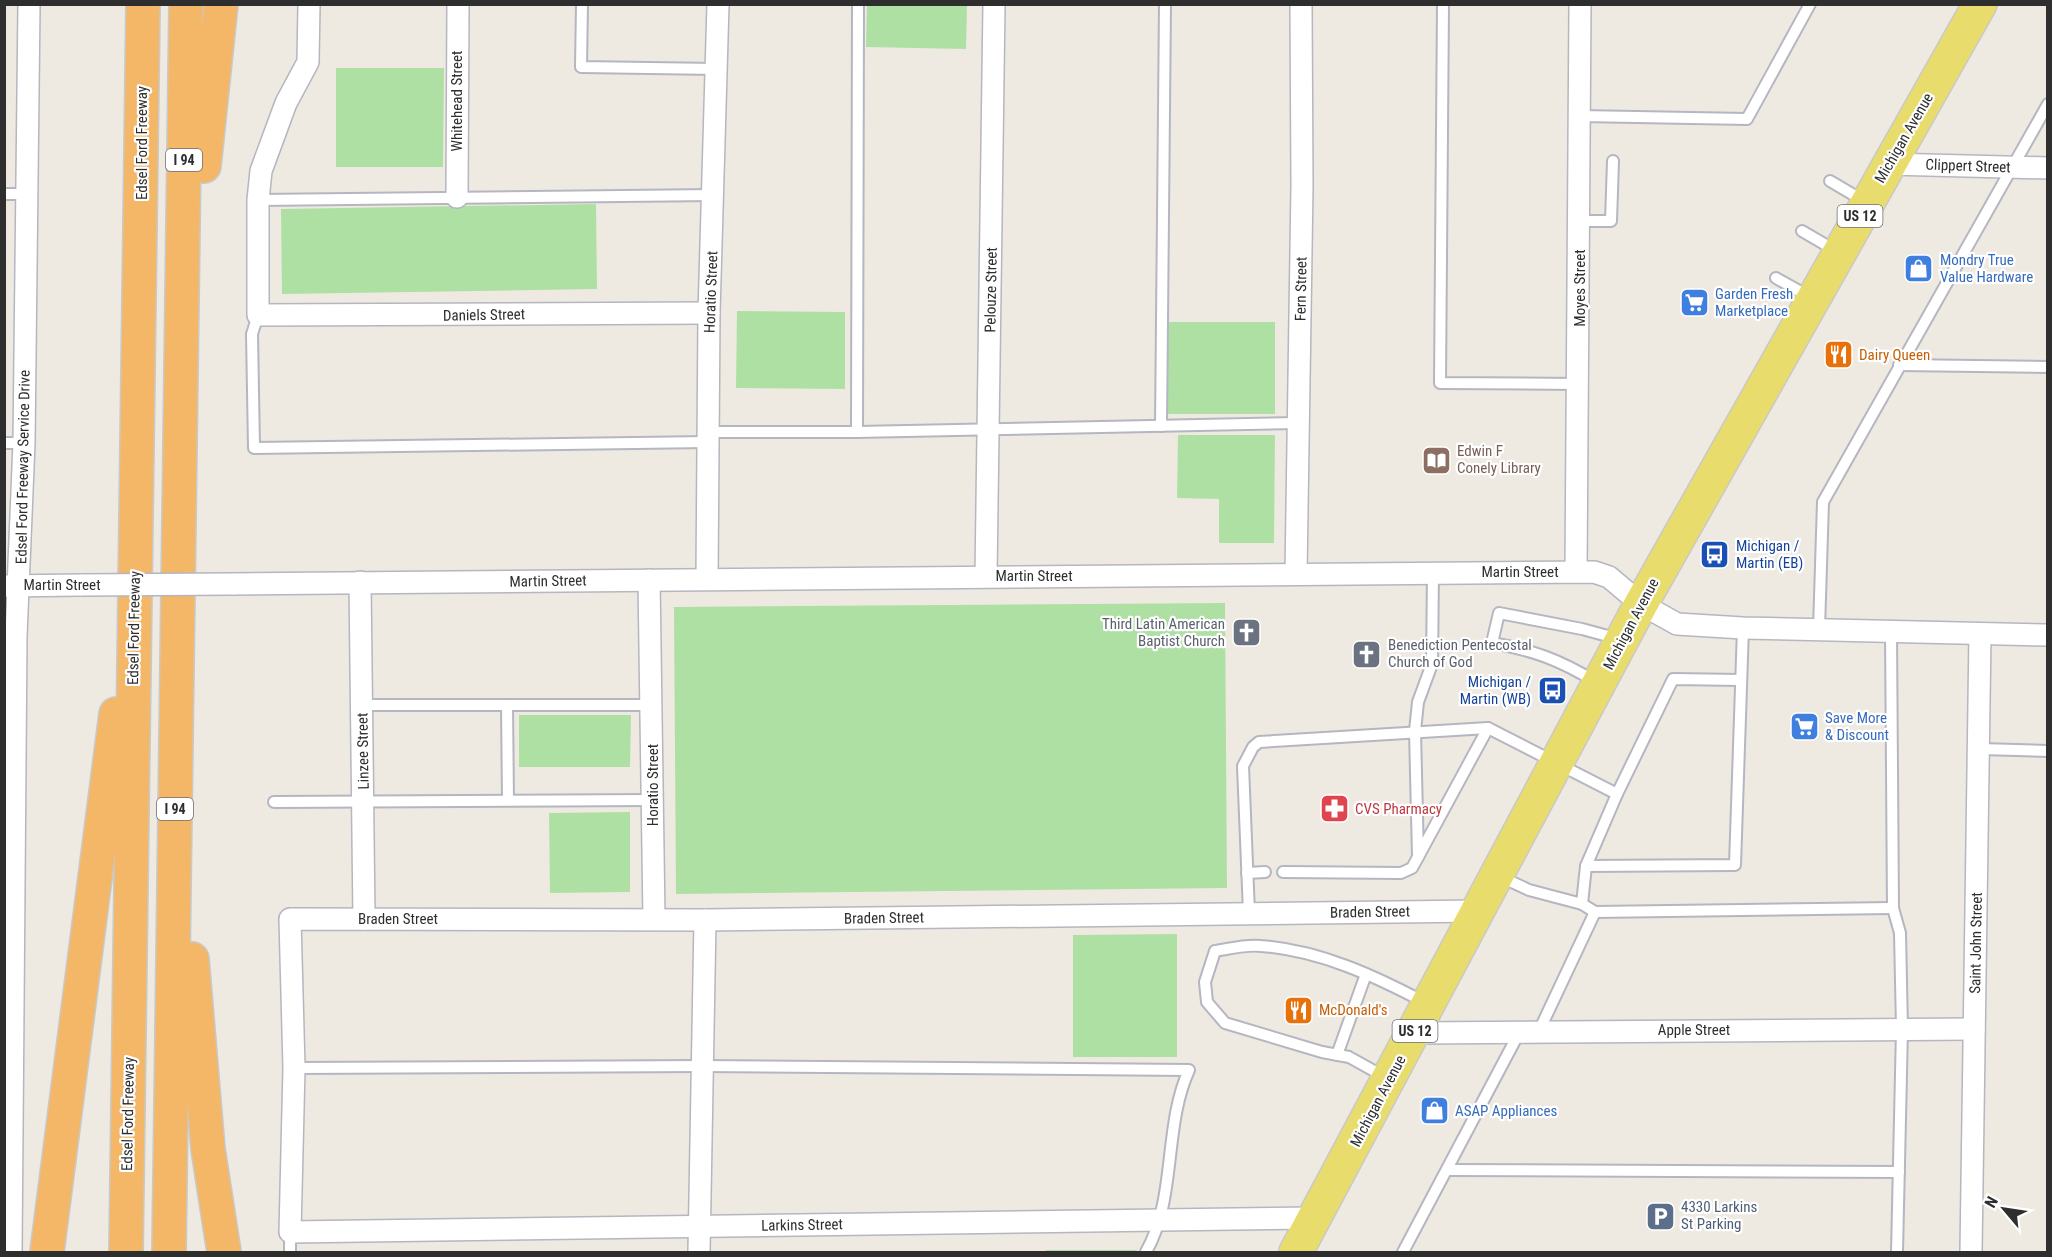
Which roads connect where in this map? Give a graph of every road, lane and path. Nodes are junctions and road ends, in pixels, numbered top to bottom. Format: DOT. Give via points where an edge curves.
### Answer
graph roads {
  1 [pos="29,4"];
  2 [pos="125,4"];
  3 [pos="143,4"];
  4 [pos="186,4"];
  5 [pos="221,4"];
  6 [pos="309,4"];
  7 [pos="458,4"];
  8 [pos="582,4"];
  9 [pos="718,4"];
  10 [pos="858,4"];
  11 [pos="994,4"];
  12 [pos="1165,4"];
  13 [pos="1301,4"];
  14 [pos="1443,4"];
  15 [pos="1580,4"];
  16 [pos="1810,4"];
  17 [pos="1980,4"];
  18 [pos="717,69"];
  19 [pos="141,100"];
  20 [pos="2048,104"];
  21 [pos="1580,116"];
  22 [pos="1613,161"];
  23 [pos="1889,164"];
  24 [pos="2011,167"];
  25 [pos="2048,168"];
  26 [pos="1830,181"];
  27 [pos="4,194"];
  28 [pos="27,194"];
  29 [pos="714,195"];
  30 [pos="457,197"];
  31 [pos="258,200"];
  32 [pos="1867,203"];
  33 [pos="1580,221"];
  34 [pos="1802,231"];
  35 [pos="1839,253"];
  36 [pos="1776,278"];
  37 [pos="1813,299"];
  38 [pos="710,313"];
  39 [pos="258,315"];
  40 [pos="182,316"];
  41 [pos="15,319"];
  42 [pos="1899,365"];
  43 [pos="2048,367"];
  44 [pos="1579,384"];
  45 [pos="1299,423"];
  46 [pos="1161,426"];
  47 [pos="990,429"];
  48 [pos="857,432"];
  49 [pos="708,437"];
  50 [pos="14,443"];
  51 [pos="1576,572"];
  52 [pos="1433,573"];
  53 [pos="1296,574"];
  54 [pos="986,576"];
  55 [pos="706,579"];
  56 [pos="649,580"];
  57 [pos="360,582"];
  58 [pos="12,586"];
  59 [pos="1641,604"];
  60 [pos="134,621"];
  61 [pos="1743,628"];
  62 [pos="1819,629"];
  63 [pos="1891,632"];
  64 [pos="1980,634"];
  65 [pos="2048,635"];
  66 [pos="1622,640"];
  67 [pos="177,659"];
  68 [pos="1741,680"];
  69 [pos="1599,683"];
  70 [pos="362,705"];
  71 [pos="507,705"];
  72 [pos="652,705"];
  73 [pos="1488,728"];
  74 [pos="1415,731"];
  75 [pos="1980,749"];
  76 [pos="2048,751"];
  77 [pos="1557,763"];
  78 [pos="1617,794"];
  79 [pos="508,800"];
  80 [pos="653,800"];
  81 [pos="363,801"];
  82 [pos="274,802"];
  83 [pos="1418,857"];
  84 [pos="1586,866"];
  85 [pos="1265,872"];
  86 [pos="1283,872"];
  87 [pos="1247,873"];
  88 [pos="1496,876"];
  89 [pos="1582,904"];
  90 [pos="1893,908"];
  91 [pos="1478,911"];
  92 [pos="1595,912"];
  93 [pos="1249,913"];
  94 [pos="654,919"];
  95 [pos="364,920"];
  96 [pos="705,920"];
  97 [pos="1366,974"];
  98 [pos="1421,1019"];
  99 [pos="1902,1029"];
  100 [pos="1974,1029"];
  101 [pos="1529,1031"];
  102 [pos="1337,1055"];
  103 [pos="702,1066"];
  104 [pos="294,1068"];
  105 [pos="9,1072"];
  106 [pos="1389,1079"];
  107 [pos="1447,1170"];
  108 [pos="1899,1172"];
  109 [pos="1315,1218"];
  110 [pos="1158,1220"];
  111 [pos="699,1227"];
  112 [pos="8,1230"];
  113 [pos="290,1242"];
  114 [pos="11,1252"];
  115 [pos="47,1252"];
  116 [pos="126,1252"];
  117 [pos="169,1252"];
  118 [pos="224,1252"];
  119 [pos="699,1252"];
  120 [pos="1146,1252"];
  121 [pos="1296,1252"];
  122 [pos="1403,1252"];
  123 [pos="1897,1252"];
  124 [pos="1971,1252"];
  1 -- 28 [label="street, Edsel Ford Freeway Service Drive"];
  2 -- 19 [label="highway"];
  3 -- 19 [label="highway, Edsel Ford Freeway"];
  4 -- 40 [label="highway, I 94"];
  5 -- 40 [label="highway" via="202,184"];
  6 -- 31 [label="street" via="308,62 269,144"];
  7 -- 30 [label="street, Whitehead Street"];
  8 -- 18 [label="lane" via="581,67"];
  9 -- 18 [label="street, Horatio Street"];
  10 -- 48 [label="lane"];
  11 -- 47 [label="street, Pelouze Street"];
  12 -- 46 [label="lane"];
  13 -- 45 [label="street, Fern Street"];
  14 -- 44 [label="lane" via="1440,383"];
  15 -- 21 [label="street, Moyes Street"];
  16 -- 21 [label="lane" via="1747,119"];
  17 -- 23 [label="main road, Michigan Avenue / US 12"];
  18 -- 29 [label="street, Horatio Street"];
  19 -- 60 [label="highway, Edsel Ford Freeway"];
  20 -- 24 [label="lane"];
  21 -- 33 [label="street, Moyes Street"];
  22 -- 33 [label="lane" via="1611,221"];
  23 -- 24 [label="street, Clippert Street"];
  23 -- 32 [label="main road, Michigan Avenue / US 12"];
  24 -- 25 [label="street, Clippert Street"];
  24 -- 42 [label="lane"];
  26 -- 32 [label="lane"];
  27 -- 28 [label="lane"];
  28 -- 41 [label="street, Edsel Ford Freeway Service Drive"];
  29 -- 30 [label="lane"];
  29 -- 38 [label="street, Horatio Street"];
  30 -- 31 [label="lane"];
  31 -- 39 [label="street"];
  32 -- 35 [label="main road, Michigan Avenue / US 12"];
  33 -- 44 [label="street, Moyes Street"];
  34 -- 35 [label="lane"];
  35 -- 37 [label="main road, Michigan Avenue / US 12"];
  36 -- 37 [label="lane"];
  37 -- 59 [label="main road, Michigan Avenue / US 12"];
  38 -- 39 [label="street, Daniels Street"];
  38 -- 49 [label="street, Horatio Street"];
  39 -- 49 [label="lane" via="252,334 254,448"];
  40 -- 67 [label="highway, I 94"];
  41 -- 50 [label="street, Edsel Ford Freeway Service Drive"];
  42 -- 43 [label="lane"];
  42 -- 62 [label="lane" via="1823,502"];
  44 -- 51 [label="street, Moyes Street"];
  45 -- 46 [label="lane"];
  45 -- 53 [label="street, Fern Street"];
  46 -- 47 [label="lane"];
  47 -- 48 [label="lane"];
  47 -- 54 [label="street, Pelouze Street"];
  48 -- 49 [label="lane"];
  49 -- 55 [label="street, Horatio Street"];
  50 -- 58 [label="street, Edsel Ford Freeway Service Drive"];
  51 -- 52 [label="street, Martin Street"];
  51 -- 59 [label="street, Martin Street" via="1609,577"];
  52 -- 53 [label="street, Martin Street"];
  52 -- 74 [label="lane" via="1432,664 1418,702"];
  53 -- 54 [label="street, Martin Street"];
  54 -- 55 [label="street, Martin Street"];
  55 -- 56 [label="street, Martin Street"];
  56 -- 57 [label="street, Martin Street"];
  56 -- 72 [label="street, Horatio Street"];
  57 -- 58 [label="street, Martin Street, bridge"];
  57 -- 70 [label="street, Linzee Street"];
  58 -- 105 [label="street, Edsel Ford Freeway Service Drive" via="16,636"];
  59 -- 61 [label="street, Martin Street" via="1677,624"];
  59 -- 66 [label="main road, Michigan Avenue / US 12"];
  60 -- 115 [label="highway" via="122,666 101,817"];
  60 -- 116 [label="highway, Edsel Ford Freeway"];
  61 -- 62 [label="street, Martin Street"];
  61 -- 68 [label="lane"];
  62 -- 63 [label="street, Martin Street"];
  63 -- 64 [label="street, Martin Street"];
  63 -- 90 [label="lane"];
  64 -- 65 [label="street, Martin Street"];
  64 -- 75 [label="street, Saint John Street"];
  66 -- 69 [label="main road, Michigan Avenue / US 12"];
  66 -- 69 [label="lane" via="1499,613 1492,643 1527,649 1564,662"];
  67 -- 117 [label="highway, I 94"];
  67 -- 118 [label="highway" via="191,764 189,876 194,986 208,1149"];
  68 -- 78 [label="lane" via="1673,679"];
  68 -- 84 [label="lane" via="1736,865"];
  69 -- 77 [label="main road, Michigan Avenue / US 12"];
  70 -- 71 [label="lane"];
  70 -- 81 [label="street, Linzee Street"];
  71 -- 72 [label="lane"];
  71 -- 79 [label="lane"];
  72 -- 80 [label="street, Horatio Street"];
  73 -- 74 [label="lane"];
  73 -- 77 [label="lane"];
  73 -- 83 [label="lane"];
  74 -- 83 [label="lane"];
  74 -- 87 [label="lane" via="1259,742 1253,747 1243,766"];
  75 -- 76 [label="lane"];
  75 -- 100 [label="street, Saint John Street"];
  77 -- 78 [label="lane"];
  77 -- 88 [label="main road, Michigan Avenue / US 12"];
  78 -- 84 [label="lane"];
  79 -- 80 [label="lane"];
  79 -- 81 [label="lane"];
  80 -- 94 [label="street, Horatio Street"];
  81 -- 82 [label="lane"];
  81 -- 95 [label="street, Linzee Street"];
  83 -- 86 [label="lane" via="1412,868 1401,873"];
  84 -- 89 [label="lane"];
  85 -- 87 [label="lane"];
  87 -- 93 [label="lane"];
  88 -- 89 [label="lane" via="1529,890"];
  88 -- 91 [label="main road, Michigan Avenue / US 12"];
  89 -- 92 [label="lane"];
  90 -- 92 [label="lane"];
  90 -- 99 [label="lane" via="1900,933"];
  91 -- 93 [label="street, Braden Street"];
  91 -- 98 [label="main road, Michigan Avenue / US 12"];
  92 -- 101 [label="lane"];
  93 -- 96 [label="street, Braden Street"];
  94 -- 95 [label="street, Braden Street"];
  94 -- 96 [label="street, Braden Street"];
  95 -- 104 [label="street, Braden Street" via="290,919"];
  96 -- 103 [label="street"];
  97 -- 98 [label="lane"];
  97 -- 102 [label="lane"];
  97 -- 102 [label="lane" via="1328,959 1260,945 1215,951 1205,982 1207,1002 1225,1023"];
  98 -- 101 [label="street, Apple Street"];
  98 -- 106 [label="main road, Michigan Avenue / US 12"];
  99 -- 100 [label="street, Apple Street"];
  99 -- 101 [label="street, Apple Street"];
  99 -- 108 [label="lane"];
  100 -- 124 [label="street, Saint John Street"];
  101 -- 107 [label="lane"];
  102 -- 106 [label="lane" via="1349,1057"];
  103 -- 104 [label="lane"];
  103 -- 110 [label="lane" via="1190,1070 1179,1098"];
  103 -- 111 [label="street"];
  104 -- 113 [label="street"];
  105 -- 112 [label="street, Edsel Ford Freeway Service Drive"];
  106 -- 109 [label="main road, Michigan Avenue / US 12"];
  107 -- 108 [label="lane"];
  107 -- 122 [label="lane"];
  108 -- 123 [label="lane"];
  109 -- 110 [label="street, Larkins Street"];
  109 -- 121 [label="main road, Michigan Avenue / US 12"];
  110 -- 111 [label="street, Larkins Street"];
  110 -- 120 [label="lane"];
  111 -- 113 [label="street, Larkins Street"];
  111 -- 119 [label="street"];
  112 -- 114 [label="street, Edsel Ford Freeway Service Drive"];
}
